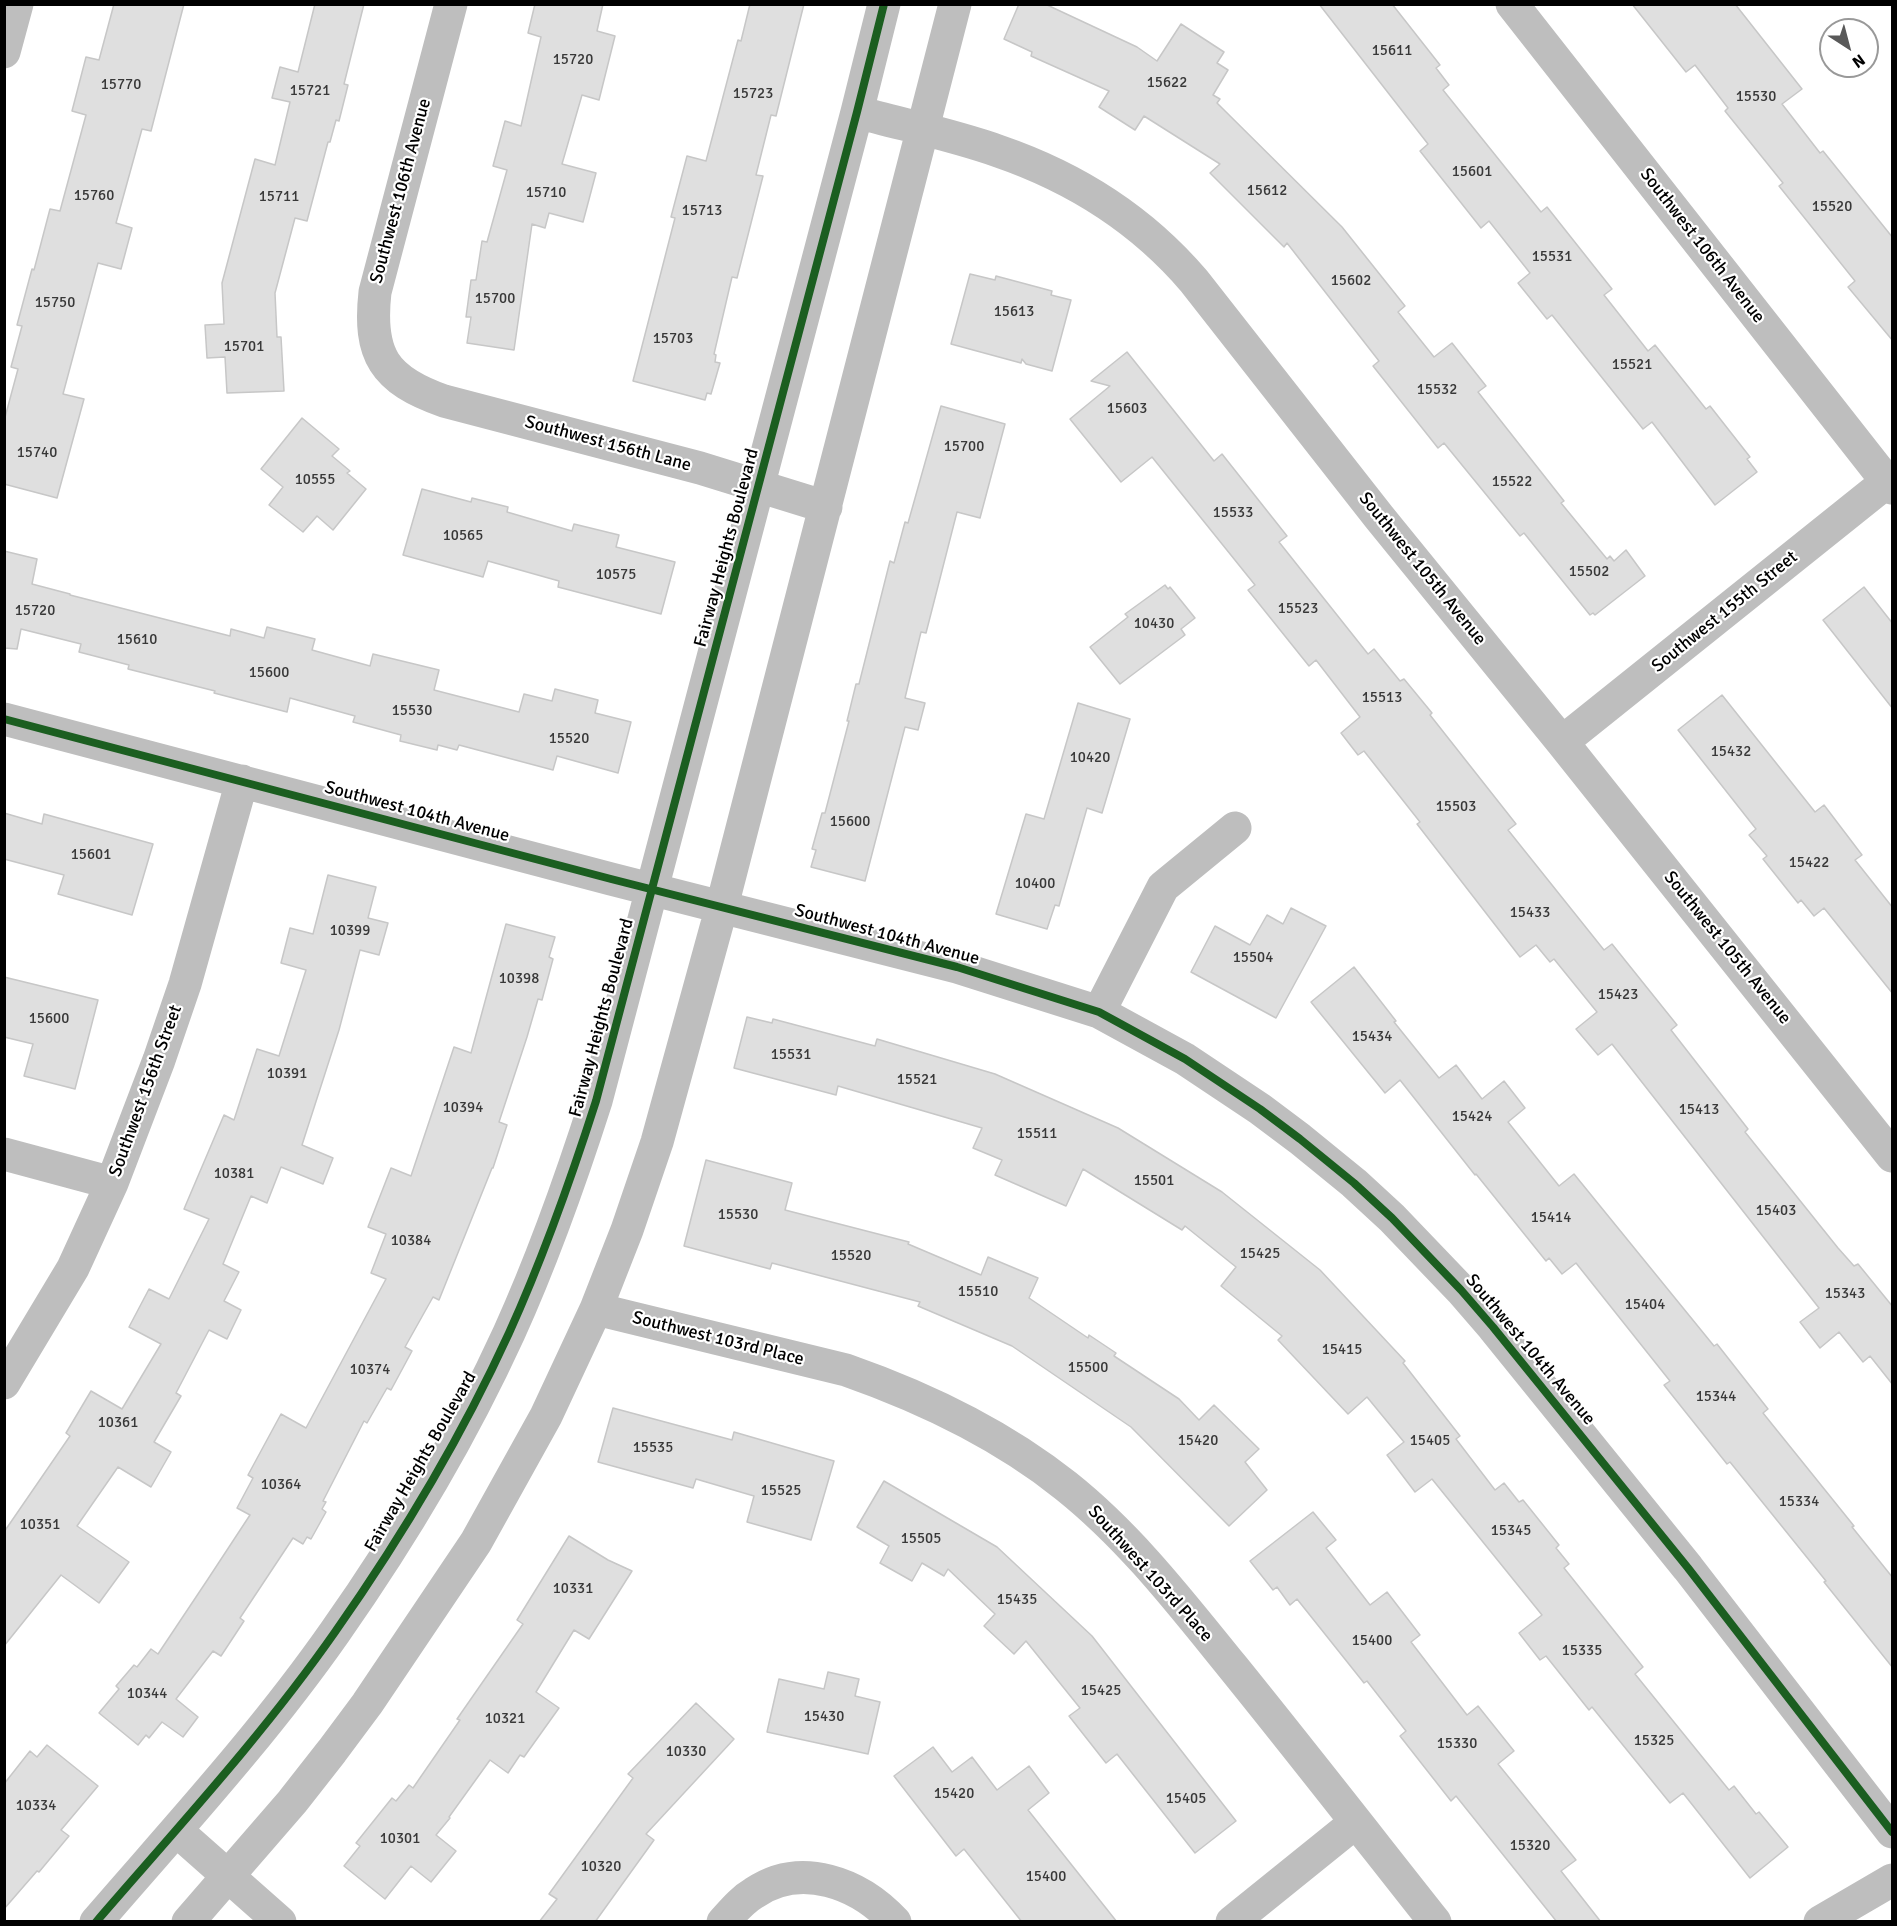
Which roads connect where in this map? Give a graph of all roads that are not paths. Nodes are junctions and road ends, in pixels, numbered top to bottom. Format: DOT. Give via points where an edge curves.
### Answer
graph roads {
  1 [pos="17,4"];
  2 [pos="451,4"];
  3 [pos="884,4"];
  4 [pos="955,4"];
  5 [pos="1512,4"];
  6 [pos="4,52"];
  7 [pos="857,112"];
  8 [pos="923,130"];
  9 [pos="394,375"];
  10 [pos="1890,484"];
  11 [pos="759,487"];
  12 [pos="826,507"];
  13 [pos="4,719"];
  14 [pos="1562,742"];
  15 [pos="242,781"];
  16 [pos="1235,828"];
  17 [pos="653,890"];
  18 [pos="722,906"];
  19 [pos="1098,1012"];
  20 [pos="4,1154"];
  21 [pos="1893,1156"];
  22 [pos="112,1183"];
  23 [pos="596,1309"];
  24 [pos="4,1383"];
  25 [pos="1356,1822"];
  26 [pos="177,1831"];
  27 [pos="1893,1832"];
  28 [pos="228,1875"];
  29 [pos="1893,1880"];
  30 [pos="96,1922"];
  31 [pos="188,1922"];
  32 [pos="280,1922"];
  33 [pos="723,1922"];
  34 [pos="895,1922"];
  35 [pos="1232,1922"];
  36 [pos="1435,1922"];
  37 [pos="1820,1922"];
  1 -- 6 [label="street"];
  2 -- 9 [label="street, Southwest 106th Avenue" via="375,292 377,345"];
  3 -- 7 [label="street, Fairway Heights Boulevard"];
  4 -- 8 [label="street"];
  5 -- 10 [label="street, Southwest 106th Avenue"];
  7 -- 8 [label="street, Southwest 105th Avenue"];
  7 -- 11 [label="street, Fairway Heights Boulevard"];
  8 -- 12 [label="street"];
  8 -- 14 [label="street, Southwest 105th Avenue" via="979,145 1080,187 1164,248"];
  9 -- 11 [label="street, Southwest 156th Lane" via="444,401"];
  10 -- 14 [label="street, Southwest 155th Street"];
  11 -- 12 [label="street, Southwest 156th Lane"];
  11 -- 17 [label="street, Fairway Heights Boulevard"];
  12 -- 18 [label="street"];
  13 -- 15 [label="street, Southwest 104th Avenue"];
  14 -- 21 [label="street, Southwest 105th Avenue"];
  15 -- 17 [label="street, Southwest 104th Avenue"];
  15 -- 22 [label="street, Southwest 156th Street" via="185,984"];
  16 -- 19 [label="street" via="1163,886"];
  17 -- 18 [label="street, Southwest 104th Avenue"];
  17 -- 26 [label="street, Fairway Heights Boulevard" via="577,1161 509,1333 473,1405 414,1510 334,1633"];
  18 -- 19 [label="street, Southwest 104th Avenue" via="957,967"];
  18 -- 23 [label="street" via="657,1142"];
  19 -- 27 [label="street, Southwest 104th Avenue" via="1185,1059 1292,1133 1354,1183 1434,1262 1494,1327"];
  20 -- 22 [label="street"];
  22 -- 24 [label="street, Southwest 156th Street" via="73,1268"];
  23 -- 25 [label="street, Southwest 103rd Place" via="846,1370 954,1416 1033,1462 1097,1512 1172,1591"];
  23 -- 28 [label="street" via="546,1416 449,1585 332,1751"];
  25 -- 35 [label="street"];
  25 -- 36 [label="street, Southwest 103rd Place"];
  26 -- 28 [label="street"];
  26 -- 30 [label="street, Fairway Heights Boulevard"];
  28 -- 31 [label="street"];
  28 -- 32 [label="street"];
  29 -- 37 [label="street"];
  33 -- 34 [label="street" via="754,1892 799,1877 826,1879 850,1887"];
}
